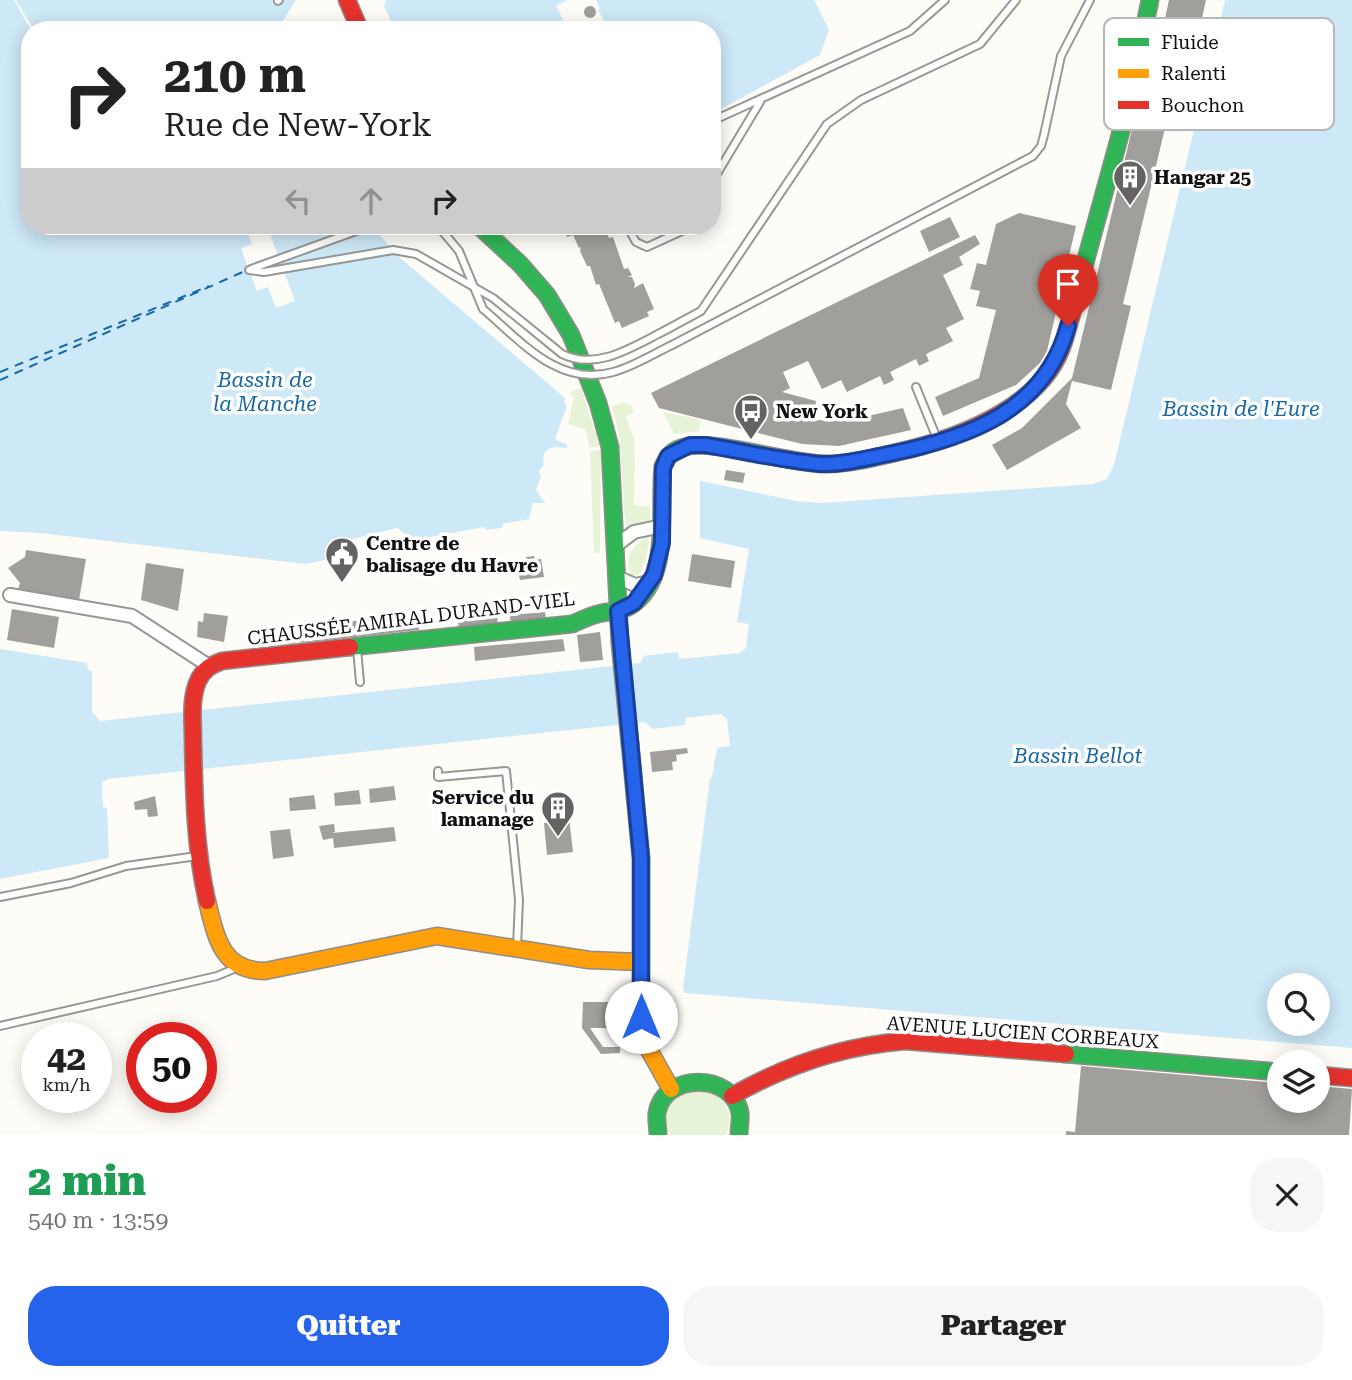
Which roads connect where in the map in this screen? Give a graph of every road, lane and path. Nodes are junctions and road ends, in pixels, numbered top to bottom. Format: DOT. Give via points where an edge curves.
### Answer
graph roads {
  1 [pos="346,0"];
  2 [pos="945,0"];
  3 [pos="1016,0"];
  4 [pos="1090,0"];
  5 [pos="1150,0"];
  6 [pos="1146,18"];
  7 [pos="356,21"];
  8 [pos="761,100"];
  9 [pos="721,117"];
  10 [pos="1119,130"];
  11 [pos="721,167"];
  12 [pos="345,235"];
  13 [pos="446,235"];
  14 [pos="488,235"];
  15 [pos="632,235"];
  16 [pos="673,235"];
  17 [pos="475,287"];
  18 [pos="916,387"];
  19 [pos="939,442"];
  20 [pos="662,526"];
  21 [pos="615,545"];
  22 [pos="617,577"];
  23 [pos="649,582"];
  24 [pos="10,595"];
  25 [pos="618,611"];
  26 [pos="357,648"];
  27 [pos="209,666"];
  28 [pos="360,682"];
  29 [pos="438,771"];
  30 [pos="199,855"];
  31 [pos="0,897"];
  32 [pos="517,949"];
  33 [pos="640,962"];
  34 [pos="238,967"];
  35 [pos="0,1026"];
  36 [pos="1267,1071"];
  37 [pos="1330,1076"];
  38 [pos="1352,1078"];
  39 [pos="671,1089"];
  40 [pos="732,1096"];
  41 [pos="740,1134"];
  42 [pos="658,1135"];
  1 -- 7 [label="street"];
  2 -- 8 [label="lane" via="910,31"];
  3 -- 17 [label="lane, bridge" via="980,44 861,100 827,124 701,311 664,331 612,356 574,360"];
  4 -- 17 [label="lane, bridge" via="1061,56 1041,146 1033,156 615,372 578,376 544,360 483,309"];
  5 -- 6 [label="street"];
  8 -- 9 [label="lane"];
  8 -- 11 [label="lane"];
  10 -- 19 [label="street" via="1061,350 1047,375 1010,409"];
  12 -- 17 [label="lane" via="249,270 264,272 393,250 416,254"];
  13 -- 17 [label="lane"];
  14 -- 21 [label="street" via="546,294 577,350 601,408 610,447"];
  15 -- 16 [label="lane" via="647,247"];
  18 -- 19 [label="lane"];
  19 -- 20 [label="street" via="823,464 690,445 668,456 663,468"];
  20 -- 21 [label="street" via="634,532"];
  20 -- 23 [label="street" via="662,543"];
  21 -- 22 [label="street"];
  22 -- 23 [label="street" via="635,585"];
  22 -- 25 [label="street"];
  23 -- 25 [label="street" via="634,603"];
  24 -- 27 [label="street" via="132,616"];
  25 -- 26 [label="street, CHAUSSÉE AMIRAL DURAND-VIEL" via="572,624"];
  25 -- 33 [label="street" via="641,858"];
  26 -- 27 [label="street, CHAUSSÉE AMIRAL DURAND-VIEL"];
  26 -- 28 [label="lane"];
  27 -- 30 [label="street" via="195,685 193,709"];
  29 -- 32 [label="lane" via="438,777 506,771 519,900"];
  30 -- 31 [label="lane" via="126,866"];
  30 -- 34 [label="street" via="210,916 229,960"];
  32 -- 33 [label="street"];
  32 -- 34 [label="street" via="437,936 265,971"];
  33 -- 39 [label="street" via="642,1029"];
  34 -- 35 [label="lane" via="217,976"];
  36 -- 40 [label="street, AVENUE LUCIEN CORBEAUX" via="905,1041 825,1054"];
  37 -- 38 [label="street"];
  39 -- 40 [label="street" via="696,1080 722,1087"];
  39 -- 42 [label="street" via="658,1109"];
  40 -- 41 [label="street" via="740,1114"];
}
